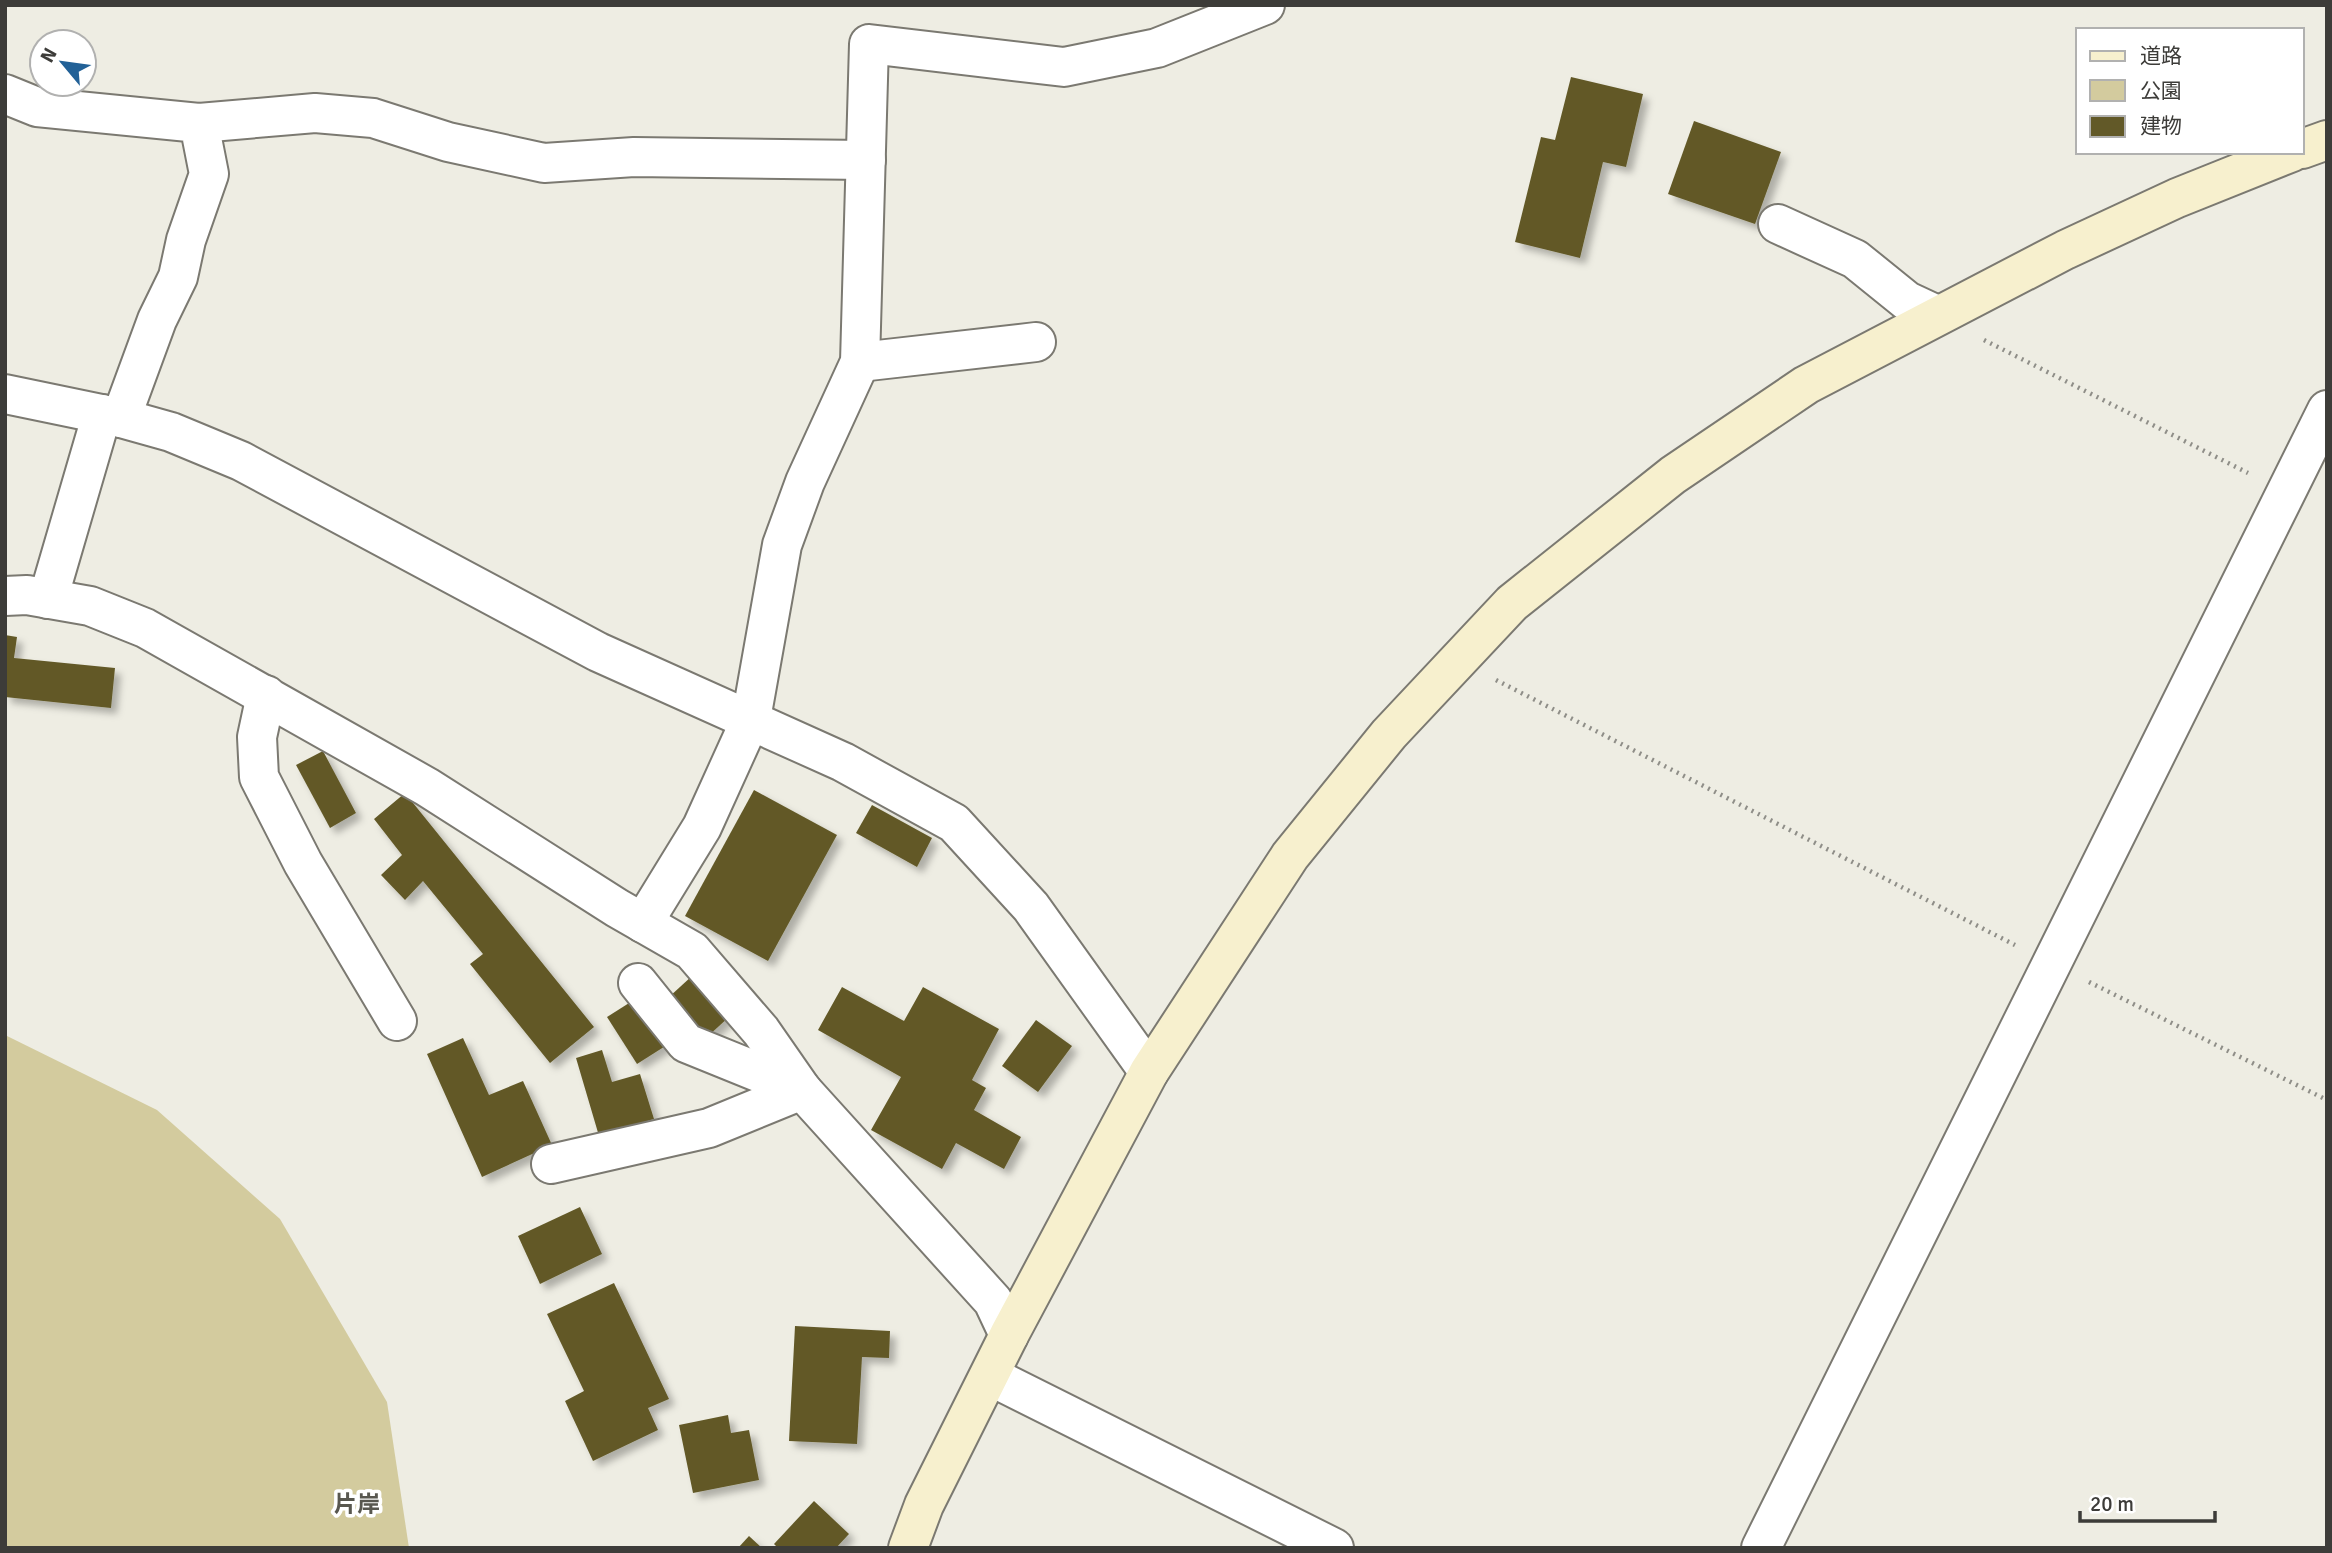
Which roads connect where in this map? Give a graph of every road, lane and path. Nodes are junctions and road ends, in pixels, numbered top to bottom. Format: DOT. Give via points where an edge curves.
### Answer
graph roads {
  1 [pos="1265,5"];
  2 [pos="5,94"];
  3 [pos="199,123"];
  4 [pos="2327,140"];
  5 [pos="2304,148"];
  6 [pos="2287,154"];
  7 [pos="866,160"];
  8 [pos="1778,224"];
  9 [pos="1937,315"];
  10 [pos="1036,342"];
  11 [pos="860,362"];
  12 [pos="5,394"];
  13 [pos="2327,410"];
  14 [pos="111,416"];
  15 [pos="2286,492"];
  16 [pos="5,596"];
  17 [pos="48,599"];
  18 [pos="1458,661"];
  19 [pos="266,695"];
  20 [pos="751,719"];
  21 [pos="643,923"];
  22 [pos="2051,963"];
  23 [pos="638,983"];
  24 [pos="397,1021"];
  25 [pos="1149,1072"];
  26 [pos="802,1090"];
  27 [pos="2327,1100"];
  28 [pos="551,1164"];
  29 [pos="1009,1335"];
  30 [pos="990,1376"];
  31 [pos="908,1548"];
  32 [pos="1334,1548"];
  33 [pos="1762,1548"];
  1 -- 7 [label="street" via="1157,48 1064,67 869,44"];
  2 -- 3 [label="street" via="37,107"];
  3 -- 7 [label="street" via="314,113 373,118 448,142 544,163 634,157"];
  3 -- 14 [label="street" via="209,174 177,277"];
  4 -- 5 [label="street"];
  6 -- 9 [label="street" via="2177,198"];
  7 -- 11 [label="street"];
  8 -- 9 [label="street" via="1855,259 1907,301"];
  9 -- 15 [label="path"];
  9 -- 18 [label="street" via="1807,385 1673,475 1512,603"];
  10 -- 11 [label="street"];
  11 -- 20 [label="street" via="805,482 782,545"];
  12 -- 14 [label="street"];
  13 -- 15 [label="street"];
  14 -- 17 [label="street"];
  14 -- 20 [label="street" via="172,432 242,461 598,652"];
  15 -- 22 [label="street"];
  16 -- 17 [label="street"];
  17 -- 19 [label="street" via="90,606 145,628"];
  18 -- 22 [label="path"];
  18 -- 25 [label="street" via="1389,734 1290,856"];
  19 -- 21 [label="street" via="427,788"];
  19 -- 24 [label="street" via="257,737 259,777 303,863"];
  20 -- 21 [label="street" via="702,827"];
  20 -- 25 [label="street" via="954,822 1031,907"];
  21 -- 26 [label="street" via="692,951 761,1031"];
  22 -- 27 [label="path"];
  22 -- 33 [label="street"];
  23 -- 26 [label="street" via="686,1043"];
  25 -- 29 [label="street"];
  26 -- 28 [label="street" via="709,1128"];
  26 -- 29 [label="street" via="993,1301"];
  29 -- 30 [label="street"];
  30 -- 31 [label="street" via="924,1505"];
  30 -- 32 [label="street"];
}
